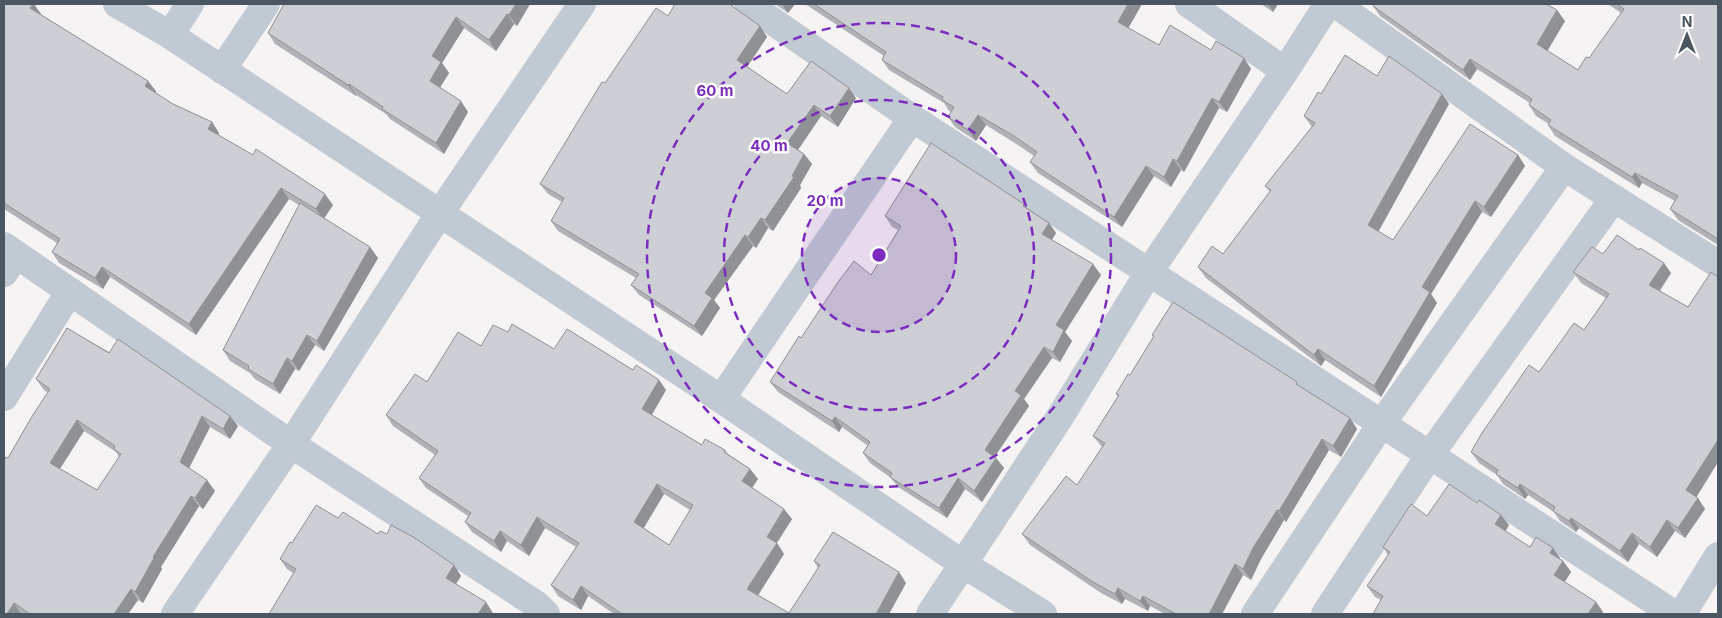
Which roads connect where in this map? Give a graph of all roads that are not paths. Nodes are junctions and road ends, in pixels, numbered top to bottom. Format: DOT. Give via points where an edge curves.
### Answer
graph roads {
  1 [pos="117,4"];
  2 [pos="190,4"];
  3 [pos="266,4"];
  4 [pos="582,4"];
  5 [pos="748,4"];
  6 [pos="1189,4"];
  7 [pos="1328,4"];
  8 [pos="1336,4"];
  9 [pos="170,35"];
  10 [pos="222,70"];
  11 [pos="1285,71"];
  12 [pos="912,118"];
  13 [pos="1564,167"];
  14 [pos="1614,198"];
  15 [pos="440,214"];
  16 [pos="8,258"];
  17 [pos="1718,264"];
  18 [pos="1148,272"];
  19 [pos="70,291"];
  20 [pos="4,397"];
  21 [pos="721,399"];
  22 [pos="1382,423"];
  23 [pos="291,444"];
  24 [pos="1429,456"];
  25 [pos="1718,556"];
  26 [pos="964,564"];
  27 [pos="175,614"];
  28 [pos="546,614"];
  29 [pos="930,614"];
  30 [pos="1043,614"];
  31 [pos="1255,614"];
  32 [pos="1325,614"];
  33 [pos="1674,614"];
  34 [pos="1682,614"];
  1 -- 9 [label="street"];
  2 -- 9 [label="street"];
  3 -- 10 [label="street"];
  4 -- 15 [label="street"];
  5 -- 12 [label="street"];
  6 -- 11 [label="street"];
  7 -- 11 [label="street"];
  8 -- 13 [label="street"];
  9 -- 10 [label="street"];
  10 -- 15 [label="street"];
  11 -- 18 [label="street"];
  12 -- 18 [label="street"];
  12 -- 21 [label="street"];
  13 -- 14 [label="street"];
  13 -- 22 [label="street"];
  14 -- 17 [label="street"];
  14 -- 24 [label="street"];
  15 -- 21 [label="street"];
  15 -- 23 [label="street"];
  16 -- 19 [label="street"];
  18 -- 22 [label="street"];
  18 -- 26 [label="street" via="1060,417"];
  19 -- 20 [label="street"];
  19 -- 23 [label="street"];
  21 -- 26 [label="street"];
  22 -- 24 [label="street"];
  22 -- 31 [label="street"];
  23 -- 27 [label="street"];
  23 -- 28 [label="street"];
  24 -- 32 [label="street"];
  24 -- 33 [label="street"];
  25 -- 34 [label="street"];
  26 -- 29 [label="street"];
  26 -- 30 [label="street"];
}
